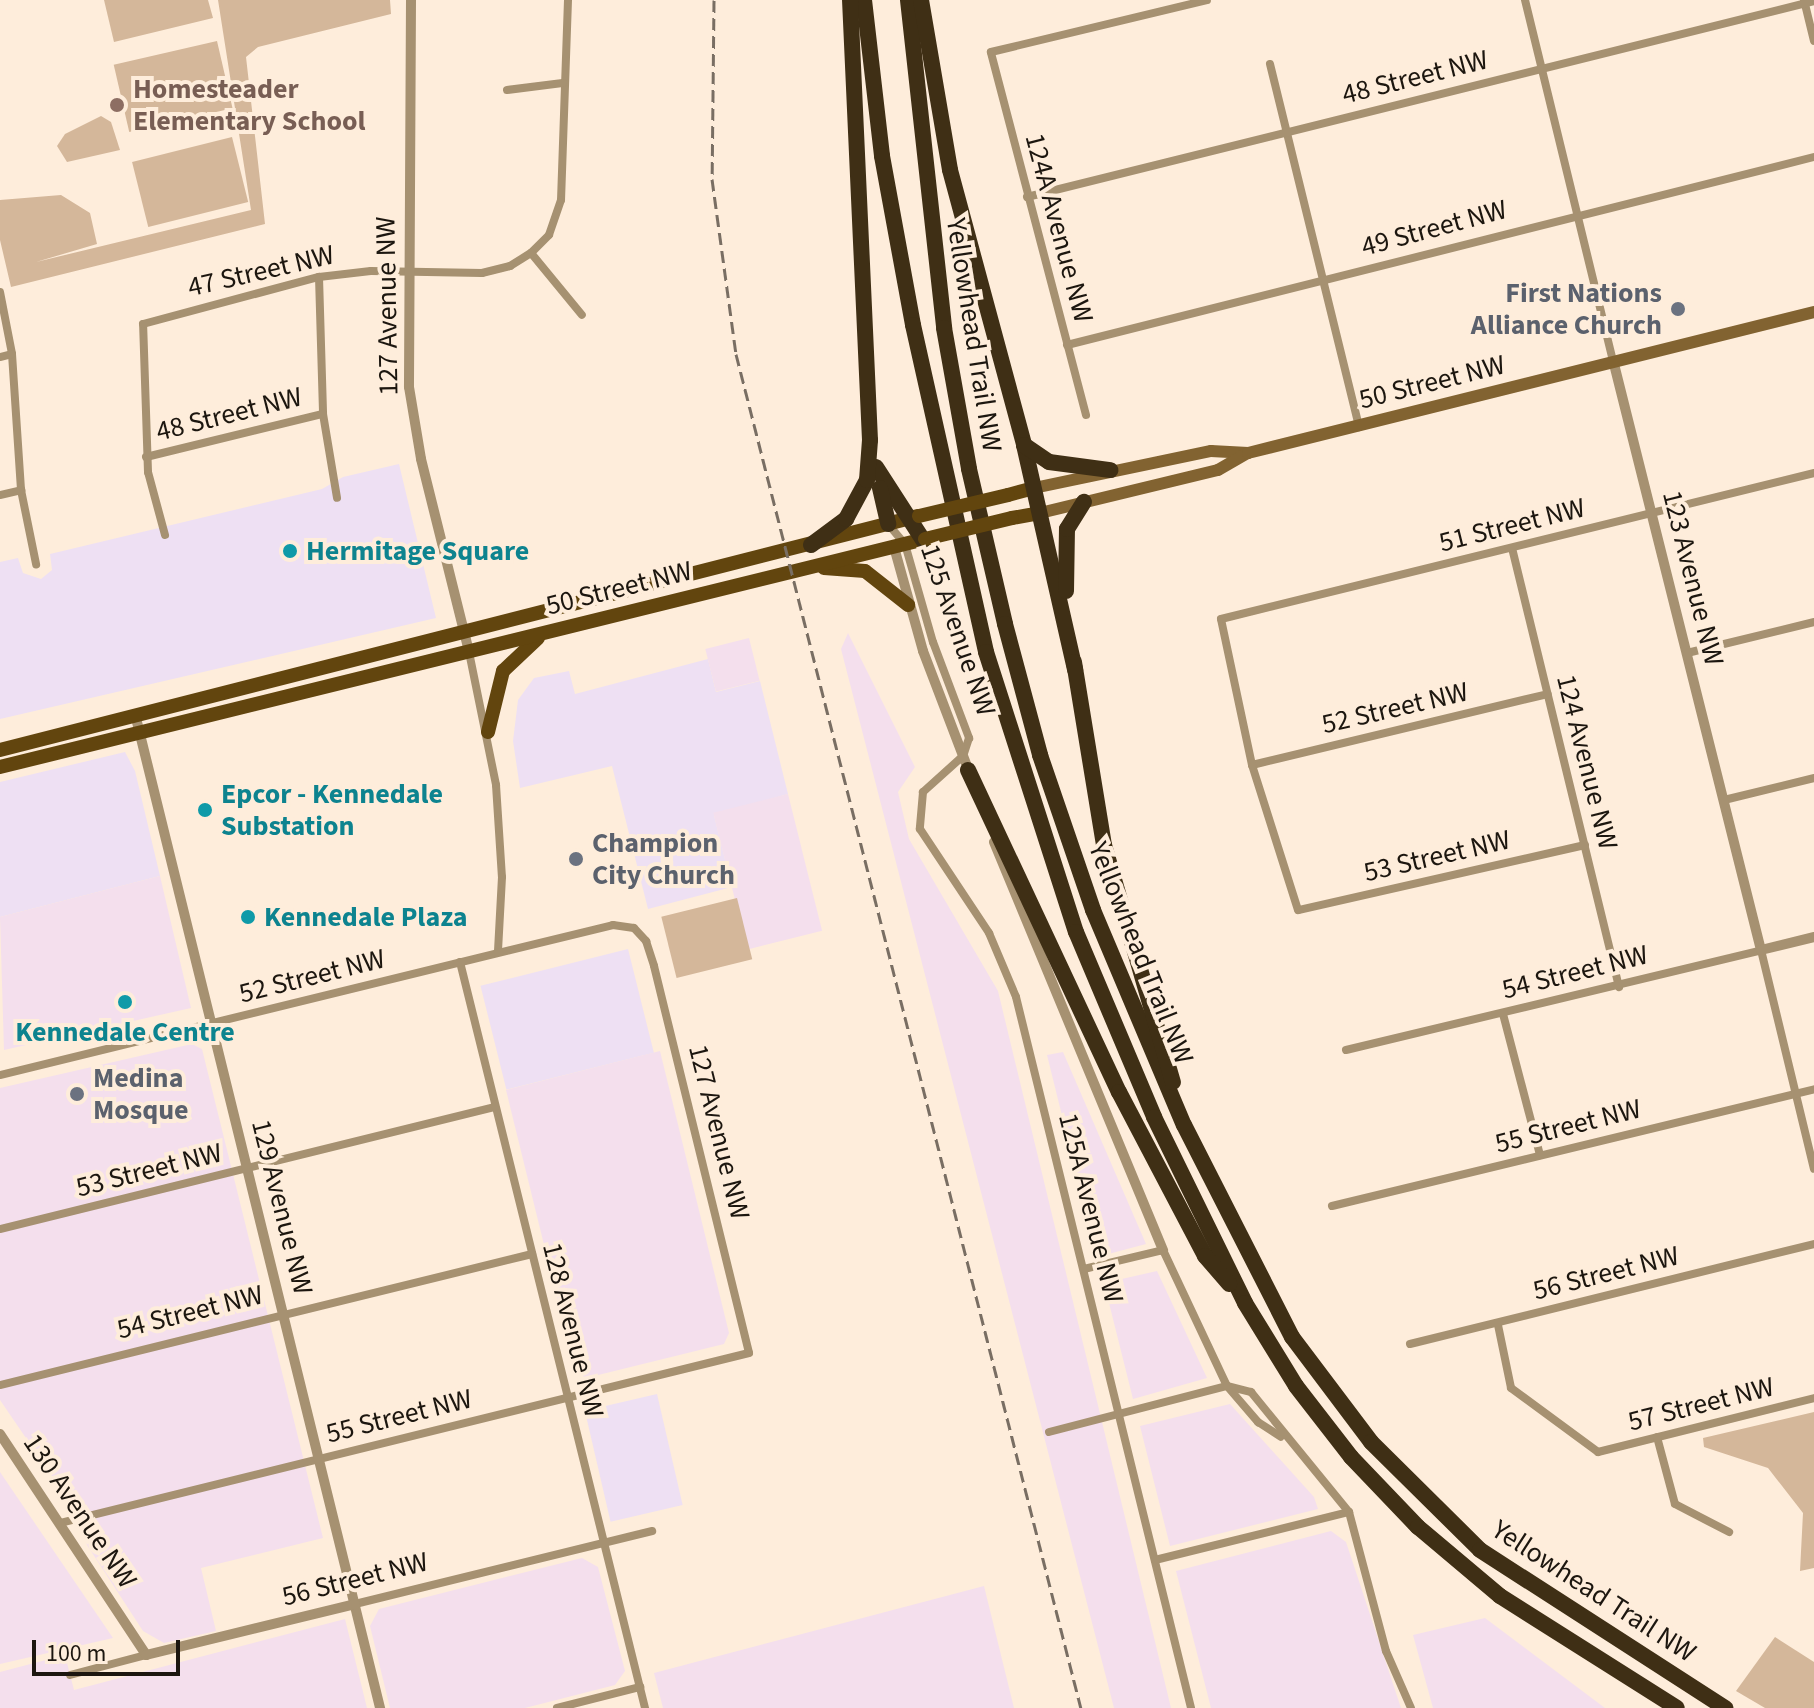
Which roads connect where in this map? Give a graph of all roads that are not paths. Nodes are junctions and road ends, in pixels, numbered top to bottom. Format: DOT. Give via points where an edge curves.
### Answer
graph roads {
  1 [pos="411,0"];
  2 [pos="568,0"];
  3 [pos="850,0"];
  4 [pos="864,0"];
  5 [pos="908,0"];
  6 [pos="921,0"];
  7 [pos="1207,0"];
  8 [pos="1525,0"];
  9 [pos="1807,1"];
  10 [pos="1814,41"];
  11 [pos="1270,64"];
  12 [pos="1542,68"];
  13 [pos="563,83"];
  14 [pos="507,90"];
  15 [pos="1286,131"];
  16 [pos="1814,157"];
  17 [pos="1027,197"];
  18 [pos="1579,213"];
  19 [pos="531,253"];
  20 [pos="407,271"];
  21 [pos="319,277"];
  22 [pos="1323,281"];
  23 [pos="0,292"];
  24 [pos="1814,312"];
  25 [pos="582,315"];
  26 [pos="1067,345"];
  27 [pos="12,354"];
  28 [pos="0,357"];
  29 [pos="1614,364"];
  30 [pos="323,414"];
  31 [pos="1086,415"];
  32 [pos="1359,427"];
  33 [pos="870,440"];
  34 [pos="1024,445"];
  35 [pos="1248,453"];
  36 [pos="146,457"];
  37 [pos="876,467"];
  38 [pos="1110,470"];
  39 [pos="1814,473"];
  40 [pos="1034,488"];
  41 [pos="21,490"];
  42 [pos="0,495"];
  43 [pos="337,498"];
  44 [pos="1084,502"];
  45 [pos="1040,513"];
  46 [pos="1652,513"];
  47 [pos="913,518"];
  48 [pos="888,524"];
  49 [pos="165,535"];
  50 [pos="924,540"];
  51 [pos="811,545"];
  52 [pos="899,545"];
  53 [pos="1512,548"];
  54 [pos="36,564"];
  55 [pos="812,568"];
  56 [pos="908,605"];
  57 [pos="1814,622"];
  58 [pos="544,633"];
  59 [pos="464,634"];
  60 [pos="469,652"];
  61 [pos="1687,653"];
  62 [pos="1075,670"];
  63 [pos="1548,694"];
  64 [pos="138,725"];
  65 [pos="488,732"];
  66 [pos="0,750"];
  67 [pos="966,763"];
  68 [pos="1252,765"];
  69 [pos="0,767"];
  70 [pos="1814,778"];
  71 [pos="1724,800"];
  72 [pos="1585,845"];
  73 [pos="634,928"];
  74 [pos="1814,937"];
  75 [pos="1761,950"];
  76 [pos="498,952"];
  77 [pos="460,962"];
  78 [pos="1619,987"];
  79 [pos="1503,1014"];
  80 [pos="213,1022"];
  81 [pos="1346,1050"];
  82 [pos="0,1075"];
  83 [pos="1814,1089"];
  84 [pos="1795,1093"];
  85 [pos="495,1107"];
  86 [pos="1184,1125"];
  87 [pos="1540,1155"];
  88 [pos="248,1168"];
  89 [pos="1814,1169"];
  90 [pos="1332,1206"];
  91 [pos="0,1229"];
  92 [pos="1814,1244"];
  93 [pos="1163,1250"];
  94 [pos="532,1254"];
  95 [pos="1084,1269"];
  96 [pos="1245,1303"];
  97 [pos="283,1313"];
  98 [pos="1498,1325"];
  99 [pos="1410,1344"];
  100 [pos="749,1353"];
  101 [pos="0,1385"];
  102 [pos="1227,1386"];
  103 [pos="567,1397"];
  104 [pos="1814,1398"];
  105 [pos="1119,1414"];
  106 [pos="1049,1432"];
  107 [pos="0,1434"];
  108 [pos="1657,1437"];
  109 [pos="1285,1440"];
  110 [pos="319,1458"];
  111 [pos="1349,1512"];
  112 [pos="60,1523"];
  113 [pos="652,1531"];
  114 [pos="1729,1532"];
  115 [pos="604,1543"];
  116 [pos="1155,1560"];
  117 [pos="355,1604"];
  118 [pos="146,1655"];
  119 [pos="70,1675"];
  120 [pos="640,1687"];
  121 [pos="380,1708"];
  122 [pos="557,1708"];
  123 [pos="645,1708"];
  124 [pos="1191,1708"];
  125 [pos="1411,1708"];
  126 [pos="1677,1708"];
  127 [pos="1725,1708"];
  1 -- 20 [label="street, 127 Avenue NW"];
  2 -- 13 [label="street"];
  3 -- 33 [label="highway"];
  4 -- 96 [label="highway, Yellowhead Trail NW" via="882,156 913,325 1006,721 1100,993"];
  5 -- 86 [label="highway, Yellowhead Trail NW" via="944,328 1005,624 1084,885"];
  6 -- 34 [label="highway" via="950,170"];
  7 -- 17 [label="street, 124A Avenue NW" via="991,52"];
  8 -- 12 [label="street, 123 Avenue NW"];
  9 -- 10 [label="street"];
  9 -- 12 [label="street, 48 Street NW"];
  11 -- 15 [label="street"];
  12 -- 15 [label="street, 48 Street NW"];
  12 -- 18 [label="street, 123 Avenue NW"];
  13 -- 14 [label="street"];
  13 -- 19 [label="street" via="561,200 549,235"];
  15 -- 17 [label="street, 48 Street NW"];
  15 -- 22 [label="street"];
  16 -- 18 [label="street, 49 Street NW"];
  17 -- 26 [label="street, 124A Avenue NW"];
  18 -- 22 [label="street, 49 Street NW"];
  18 -- 29 [label="street, 123 Avenue NW"];
  19 -- 20 [label="street, 47 Street NW" via="493,272"];
  19 -- 25 [label="street"];
  20 -- 21 [label="street, 47 Street NW"];
  20 -- 59 [label="street, 127 Avenue NW" via="413,418"];
  21 -- 30 [label="street"];
  21 -- 36 [label="street, 47 Street NW" via="143,324"];
  22 -- 26 [label="street, 49 Street NW"];
  22 -- 32 [label="street"];
  23 -- 27 [label="street"];
  24 -- 29 [label="main road, 50 Street NW"];
  26 -- 31 [label="street, 124A Avenue NW"];
  27 -- 28 [label="street"];
  27 -- 41 [label="street"];
  29 -- 32 [label="main road, 50 Street NW"];
  29 -- 46 [label="street, 123 Avenue NW"];
  30 -- 36 [label="street, 48 Street NW"];
  30 -- 43 [label="street"];
  32 -- 35 [label="main road, 50 Street NW"];
  33 -- 37 [label="highway"];
  33 -- 51 [label="highway" via="867,480 846,519"];
  34 -- 38 [label="highway" via="1049,462"];
  34 -- 40 [label="highway"];
  35 -- 38 [label="main road, 50 Street NW" via="1211,451"];
  35 -- 44 [label="main road, 50 Street NW" via="1218,470"];
  36 -- 49 [label="street"];
  37 -- 47 [label="highway"];
  37 -- 48 [label="highway"];
  38 -- 40 [label="main road, 50 Street NW"];
  39 -- 46 [label="street, 51 Street NW"];
  40 -- 45 [label="highway"];
  40 -- 47 [label="main road, 50 Street NW, bridge"];
  41 -- 42 [label="street"];
  41 -- 54 [label="street"];
  44 -- 45 [label="main road, 50 Street NW"];
  44 -- 62 [label="highway" via="1070,521 1065,545"];
  45 -- 50 [label="main road, 50 Street NW, bridge"];
  45 -- 62 [label="highway"];
  46 -- 53 [label="street, 51 Street NW"];
  46 -- 61 [label="street, 123 Avenue NW"];
  47 -- 48 [label="main road, 50 Street NW"];
  47 -- 50 [label="highway"];
  48 -- 51 [label="main road, 50 Street NW"];
  48 -- 52 [label="main road"];
  50 -- 52 [label="main road, 50 Street NW"];
  51 -- 59 [label="main road, 50 Street NW"];
  52 -- 55 [label="main road, 50 Street NW"];
  52 -- 56 [label="street, 125 Avenue NW"];
  52 -- 67 [label="street, 125 Avenue NW" via="968,733"];
  53 -- 63 [label="street, 124 Avenue NW"];
  53 -- 68 [label="street, 51 Street NW" via="1221,619"];
  55 -- 56 [label="main road" via="865,571"];
  55 -- 58 [label="main road, 50 Street NW"];
  56 -- 67 [label="street, 125 Avenue NW"];
  57 -- 61 [label="street"];
  58 -- 60 [label="main road, 50 Street NW"];
  58 -- 65 [label="main road" via="503,671"];
  59 -- 60 [label="street, 127 Avenue NW"];
  59 -- 64 [label="main road, 50 Street NW"];
  60 -- 64 [label="main road, 50 Street NW"];
  60 -- 65 [label="street"];
  61 -- 71 [label="street, 123 Avenue NW"];
  62 -- 86 [label="highway" via="1104,845"];
  63 -- 68 [label="street, 52 Street NW"];
  63 -- 72 [label="street, 124 Avenue NW"];
  64 -- 66 [label="main road, 50 Street NW"];
  64 -- 69 [label="main road, 50 Street NW"];
  64 -- 80 [label="street, 129 Avenue NW"];
  65 -- 76 [label="street" via="501,854"];
  67 -- 93 [label="street" via="1071,1038"];
  67 -- 95 [label="street, 125A Avenue NW" via="923,792 920,829 989,933 1008,972"];
  67 -- 96 [label="highway" via="1126,1106 1205,1256"];
  68 -- 72 [label="street, 53 Street NW" via="1298,910"];
  70 -- 71 [label="street"];
  71 -- 75 [label="street, 123 Avenue NW"];
  72 -- 78 [label="street, 124 Avenue NW"];
  73 -- 76 [label="street, 52 Street NW" via="613,925"];
  73 -- 100 [label="street, 127 Avenue NW" via="646,941 654,966"];
  74 -- 75 [label="street, 54 Street NW"];
  75 -- 78 [label="street, 54 Street NW"];
  75 -- 84 [label="street, 123 Avenue NW"];
  76 -- 77 [label="street, 52 Street NW"];
  77 -- 80 [label="street, 52 Street NW"];
  77 -- 85 [label="street, 128 Avenue NW"];
  78 -- 79 [label="street, 54 Street NW"];
  79 -- 81 [label="street, 54 Street NW"];
  79 -- 87 [label="street"];
  80 -- 82 [label="street, 52 Street NW"];
  80 -- 88 [label="street, 129 Avenue NW"];
  83 -- 84 [label="street, 55 Street NW"];
  84 -- 87 [label="street, 55 Street NW"];
  84 -- 89 [label="street, 123 Avenue NW"];
  85 -- 88 [label="street, 53 Street NW"];
  85 -- 94 [label="street, 128 Avenue NW"];
  86 -- 127 [label="highway, Yellowhead Trail NW" via="1292,1337 1371,1442 1480,1550"];
  87 -- 90 [label="street, 55 Street NW"];
  88 -- 91 [label="street, 53 Street NW"];
  88 -- 97 [label="street, 129 Avenue NW"];
  92 -- 98 [label="street, 56 Street NW"];
  93 -- 95 [label="street"];
  93 -- 102 [label="street"];
  94 -- 97 [label="street, 54 Street NW"];
  94 -- 103 [label="street, 128 Avenue NW"];
  95 -- 105 [label="street, 125A Avenue NW"];
  96 -- 126 [label="highway, Yellowhead Trail NW" via="1305,1398 1351,1457 1418,1527 1500,1596"];
  97 -- 101 [label="street, 54 Street NW"];
  97 -- 110 [label="street, 129 Avenue NW"];
  98 -- 99 [label="street, 56 Street NW"];
  98 -- 108 [label="street, 57 Street NW" via="1511,1388 1598,1452"];
  100 -- 103 [label="street, 55 Street NW"];
  102 -- 105 [label="street"];
  102 -- 109 [label="street" via="1262,1426"];
  102 -- 109 [label="street" via="1251,1392"];
  103 -- 110 [label="street, 55 Street NW"];
  103 -- 115 [label="street, 128 Avenue NW"];
  104 -- 108 [label="street, 57 Street NW"];
  105 -- 106 [label="street"];
  105 -- 116 [label="street, 125A Avenue NW"];
  107 -- 112 [label="street, 130 Avenue NW"];
  108 -- 114 [label="street" via="1675,1504"];
  109 -- 111 [label="street" via="1327,1480"];
  110 -- 112 [label="street, 55 Street NW"];
  110 -- 117 [label="street, 129 Avenue NW"];
  111 -- 116 [label="street"];
  111 -- 125 [label="street" via="1386,1651"];
  112 -- 118 [label="street, 130 Avenue NW"];
  113 -- 115 [label="street, 56 Street NW"];
  115 -- 117 [label="street, 56 Street NW"];
  115 -- 120 [label="street, 128 Avenue NW"];
  116 -- 124 [label="street, 125A Avenue NW"];
  117 -- 118 [label="street, 56 Street NW"];
  117 -- 121 [label="street, 129 Avenue NW"];
  118 -- 119 [label="street, 56 Street NW"];
  120 -- 122 [label="street"];
  120 -- 123 [label="street, 128 Avenue NW"];
}
